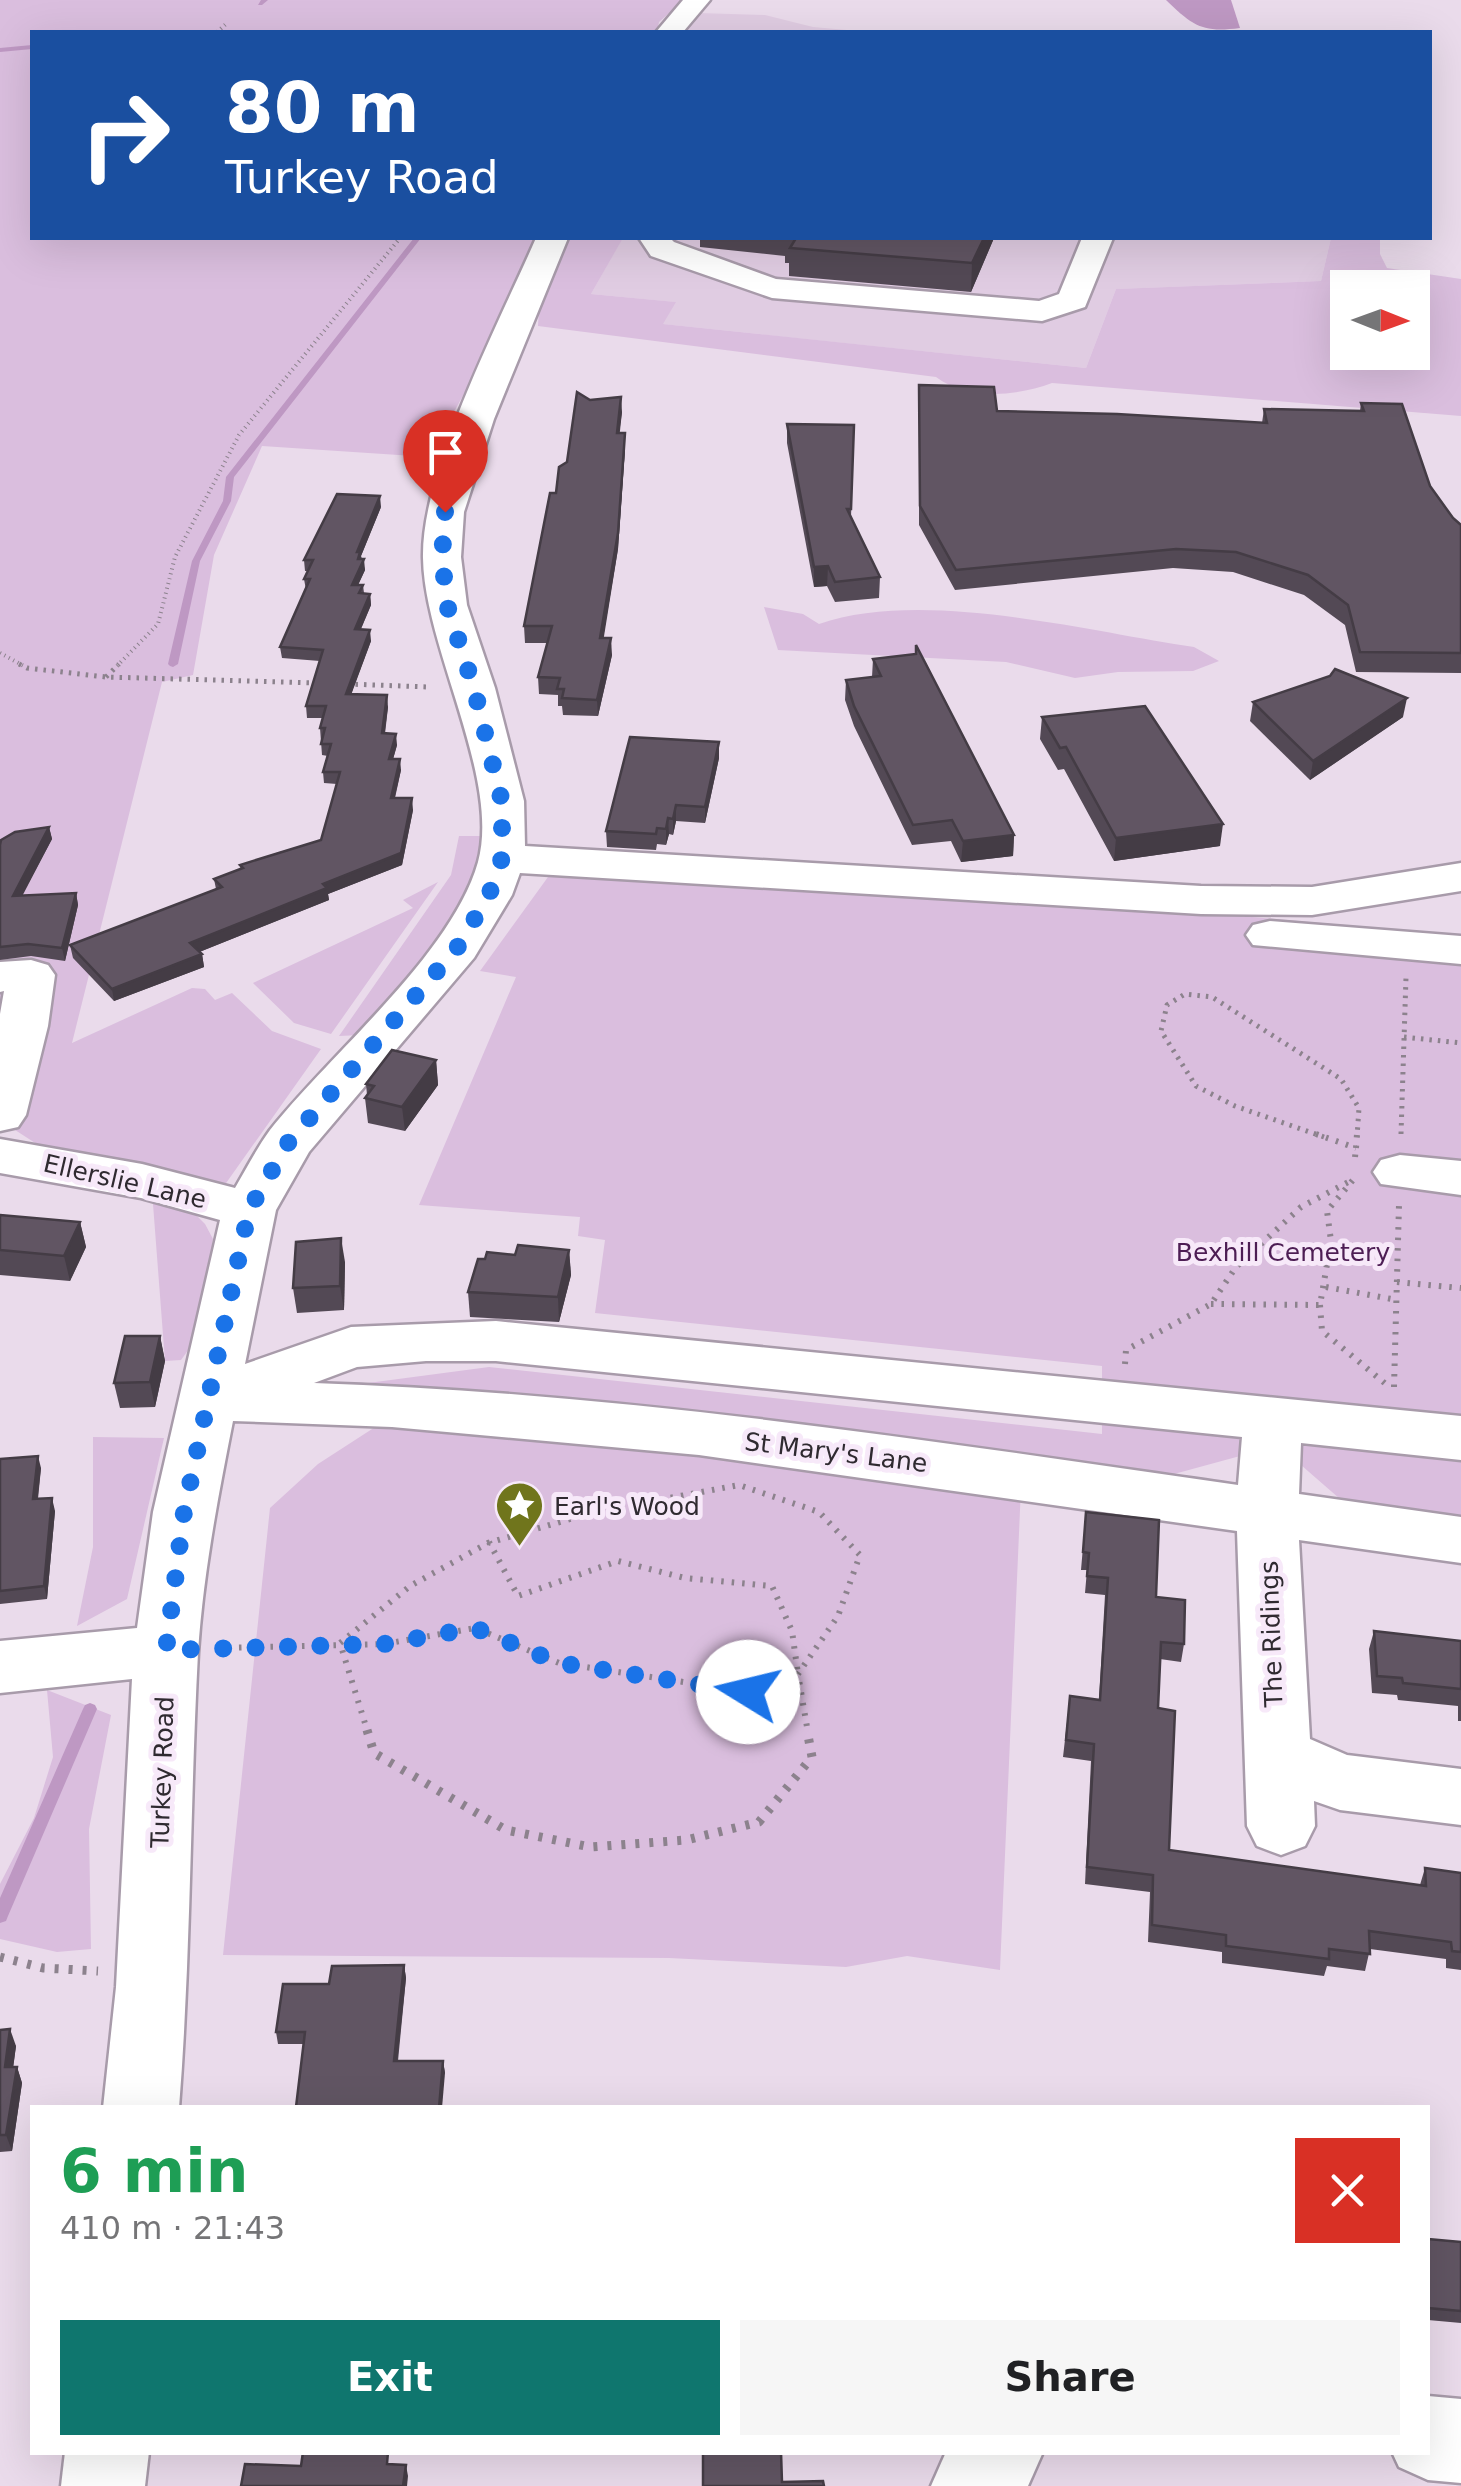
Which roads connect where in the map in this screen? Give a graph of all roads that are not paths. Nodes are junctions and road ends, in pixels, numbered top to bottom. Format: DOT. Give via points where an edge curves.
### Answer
graph roads {
  1 [pos="697,0"];
  2 [pos="671,30"];
  3 [pos="551,240"];
  4 [pos="657,240"];
  5 [pos="1096,240"];
  6 [pos="502,858"];
  7 [pos="1461,876"];
  8 [pos="1270,935"];
  9 [pos="1461,950"];
  10 [pos="0,978"];
  11 [pos="0,1115"];
  12 [pos="0,1156"];
  13 [pos="1378,1171"];
  14 [pos="1461,1178"];
  15 [pos="249,1210"];
  16 [pos="208,1400"];
  17 [pos="1273,1417"];
  18 [pos="1461,1438"];
  19 [pos="1267,1514"];
  20 [pos="1461,1540"];
  21 [pos="166,1650"];
  22 [pos="0,1667"];
  23 [pos="1276,1754"];
  24 [pos="1461,1798"];
  25 [pos="1281,1826"];
  26 [pos="141,2105"];
  27 [pos="1430,2438"];
  28 [pos="1461,2441"];
  29 [pos="107,2455"];
  30 [pos="999,2455"];
  31 [pos="103,2486"];
  32 [pos="973,2486"];
  1 -- 2 [label="street"];
  3 -- 6 [label="street, Turkey Road" via="445,512 447,605 502,802"];
  4 -- 5 [label="street" via="662,249 772,288 1042,311 1072,300"];
  6 -- 7 [label="street" via="1201,900 1312,901"];
  6 -- 15 [label="street, Turkey Road" via="457,948 288,1143"];
  8 -- 9 [label="street"];
  10 -- 11 [label="street" via="32,975"];
  12 -- 15 [label="street, Ellerslie Lane" via="142,1181"];
  13 -- 14 [label="street"];
  15 -- 16 [label="street, Turkey Road"];
  16 -- 17 [label="street" via="352,1347 496,1341"];
  16 -- 19 [label="street, St Mary's Lane" via="368,1403 681,1432"];
  16 -- 21 [label="street, Turkey Road" via="184,1512"];
  17 -- 18 [label="street"];
  17 -- 19 [label="street, The Ridings"];
  19 -- 20 [label="street, St Mary's Lane"];
  19 -- 23 [label="street, The Ridings"];
  21 -- 22 [label="street"];
  21 -- 26 [label="street, Turkey Road"];
  23 -- 24 [label="street" via="1340,1782"];
  23 -- 25 [label="street, The Ridings"];
  27 -- 28 [label="street"];
  29 -- 31 [label="street"];
  30 -- 32 [label="street"];
}
